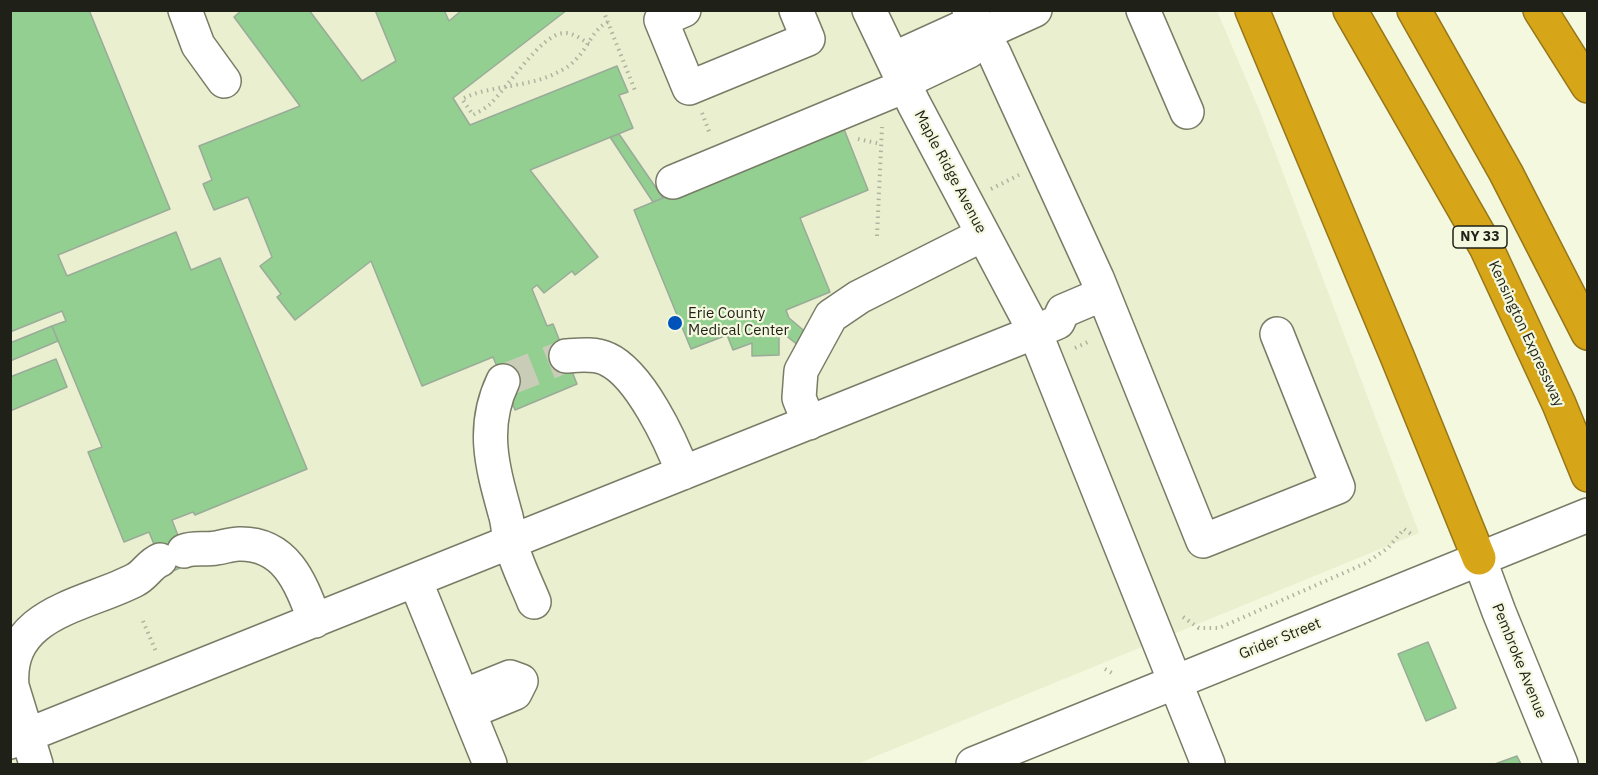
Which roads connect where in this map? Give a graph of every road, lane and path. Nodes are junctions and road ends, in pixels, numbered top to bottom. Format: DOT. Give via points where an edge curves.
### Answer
graph roads {
  1 [pos="185,10"];
  2 [pos="603,10"];
  3 [pos="684,10"];
  4 [pos="796,10"];
  5 [pos="868,10"];
  6 [pos="1035,10"];
  7 [pos="1143,10"];
  8 [pos="1252,10"];
  9 [pos="1350,10"];
  10 [pos="1414,10"];
  11 [pos="1540,10"];
  12 [pos="608,22"];
  13 [pos="975,22"];
  14 [pos="589,44"];
  15 [pos="901,76"];
  16 [pos="224,81"];
  17 [pos="506,86"];
  18 [pos="1587,86"];
  19 [pos="636,93"];
  20 [pos="1187,112"];
  21 [pos="882,124"];
  22 [pos="857,139"];
  23 [pos="881,144"];
  24 [pos="1010,179"];
  25 [pos="673,182"];
  26 [pos="986,191"];
  27 [pos="982,235"];
  28 [pos="877,236"];
  29 [pos="1103,315"];
  30 [pos="1587,333"];
  31 [pos="1277,334"];
  32 [pos="1054,335"];
  33 [pos="566,356"];
  34 [pos="503,381"];
  35 [pos="809,423"];
  36 [pos="683,473"];
  37 [pos="1587,475"];
  38 [pos="1587,515"];
  39 [pos="1412,534"];
  40 [pos="511,542"];
  41 [pos="1479,558"];
  42 [pos="415,580"];
  43 [pos="534,602"];
  44 [pos="143,621"];
  45 [pos="315,621"];
  46 [pos="1205,636"];
  47 [pos="160,661"];
  48 [pos="1106,669"];
  49 [pos="1114,674"];
  50 [pos="521,681"];
  51 [pos="1175,681"];
  52 [pos="466,704"];
  53 [pos="25,747"];
  54 [pos="490,765"];
  55 [pos="973,765"];
  56 [pos="1208,765"];
  57 [pos="1562,765"];
  1 -- 16 [label="street" via="198,45"];
  2 -- 12 [label="path"];
  3 -- 4 [label="street" via="661,20 689,88 808,39"];
  5 -- 15 [label="street, Maple Ridge Avenue"];
  6 -- 13 [label="street"];
  7 -- 20 [label="street"];
  8 -- 41 [label="highway"];
  9 -- 37 [label="highway, Kensington Expressway / NY 33" via="1486,247 1559,404"];
  10 -- 30 [label="highway" via="1506,173"];
  11 -- 18 [label="highway"];
  12 -- 14 [label="path"];
  12 -- 19 [label="path"];
  13 -- 15 [label="street" via="969,51"];
  13 -- 29 [label="street" via="994,53"];
  14 -- 17 [label="path" via="559,72"];
  14 -- 17 [label="path" via="564,33 548,40"];
  15 -- 25 [label="street"];
  15 -- 27 [label="street, Maple Ridge Avenue"];
  17 -- 17 [label="path" via="473,115 462,99 477,92"];
  21 -- 23 [label="path"];
  22 -- 23 [label="path"];
  23 -- 28 [label="path"];
  24 -- 26 [label="path"];
  27 -- 32 [label="street, Maple Ridge Avenue"];
  27 -- 35 [label="street" via="859,297 831,316 801,371 799,398"];
  29 -- 31 [label="street" via="1203,541 1338,487"];
  29 -- 32 [label="path"];
  29 -- 32 [label="street" via="1064,311"];
  32 -- 35 [label="street"];
  32 -- 51 [label="street, Maple Ridge Avenue"];
  33 -- 36 [label="street" via="607,358 619,367 649,403"];
  34 -- 40 [label="street" via="495,397 489,441"];
  35 -- 36 [label="street"];
  36 -- 40 [label="street"];
  38 -- 41 [label="street, Grider Street"];
  39 -- 46 [label="path" via="1404,530 1383,552 1357,568 1219,628 1208,629"];
  40 -- 42 [label="street"];
  40 -- 43 [label="street"];
  41 -- 51 [label="street, Grider Street"];
  41 -- 57 [label="street, Pembroke Avenue"];
  42 -- 45 [label="street"];
  42 -- 52 [label="street"];
  44 -- 47 [label="path"];
  45 -- 53 [label="street"];
  45 -- 53 [label="street" via="301,584 290,566 277,555 250,544 230,545 174,560 47,617 25,636 15,652 11,674"];
  48 -- 49 [label="path"];
  50 -- 52 [label="street" via="510,677"];
  51 -- 55 [label="street, Grider Street"];
  51 -- 56 [label="street"];
  52 -- 54 [label="street"];
}
